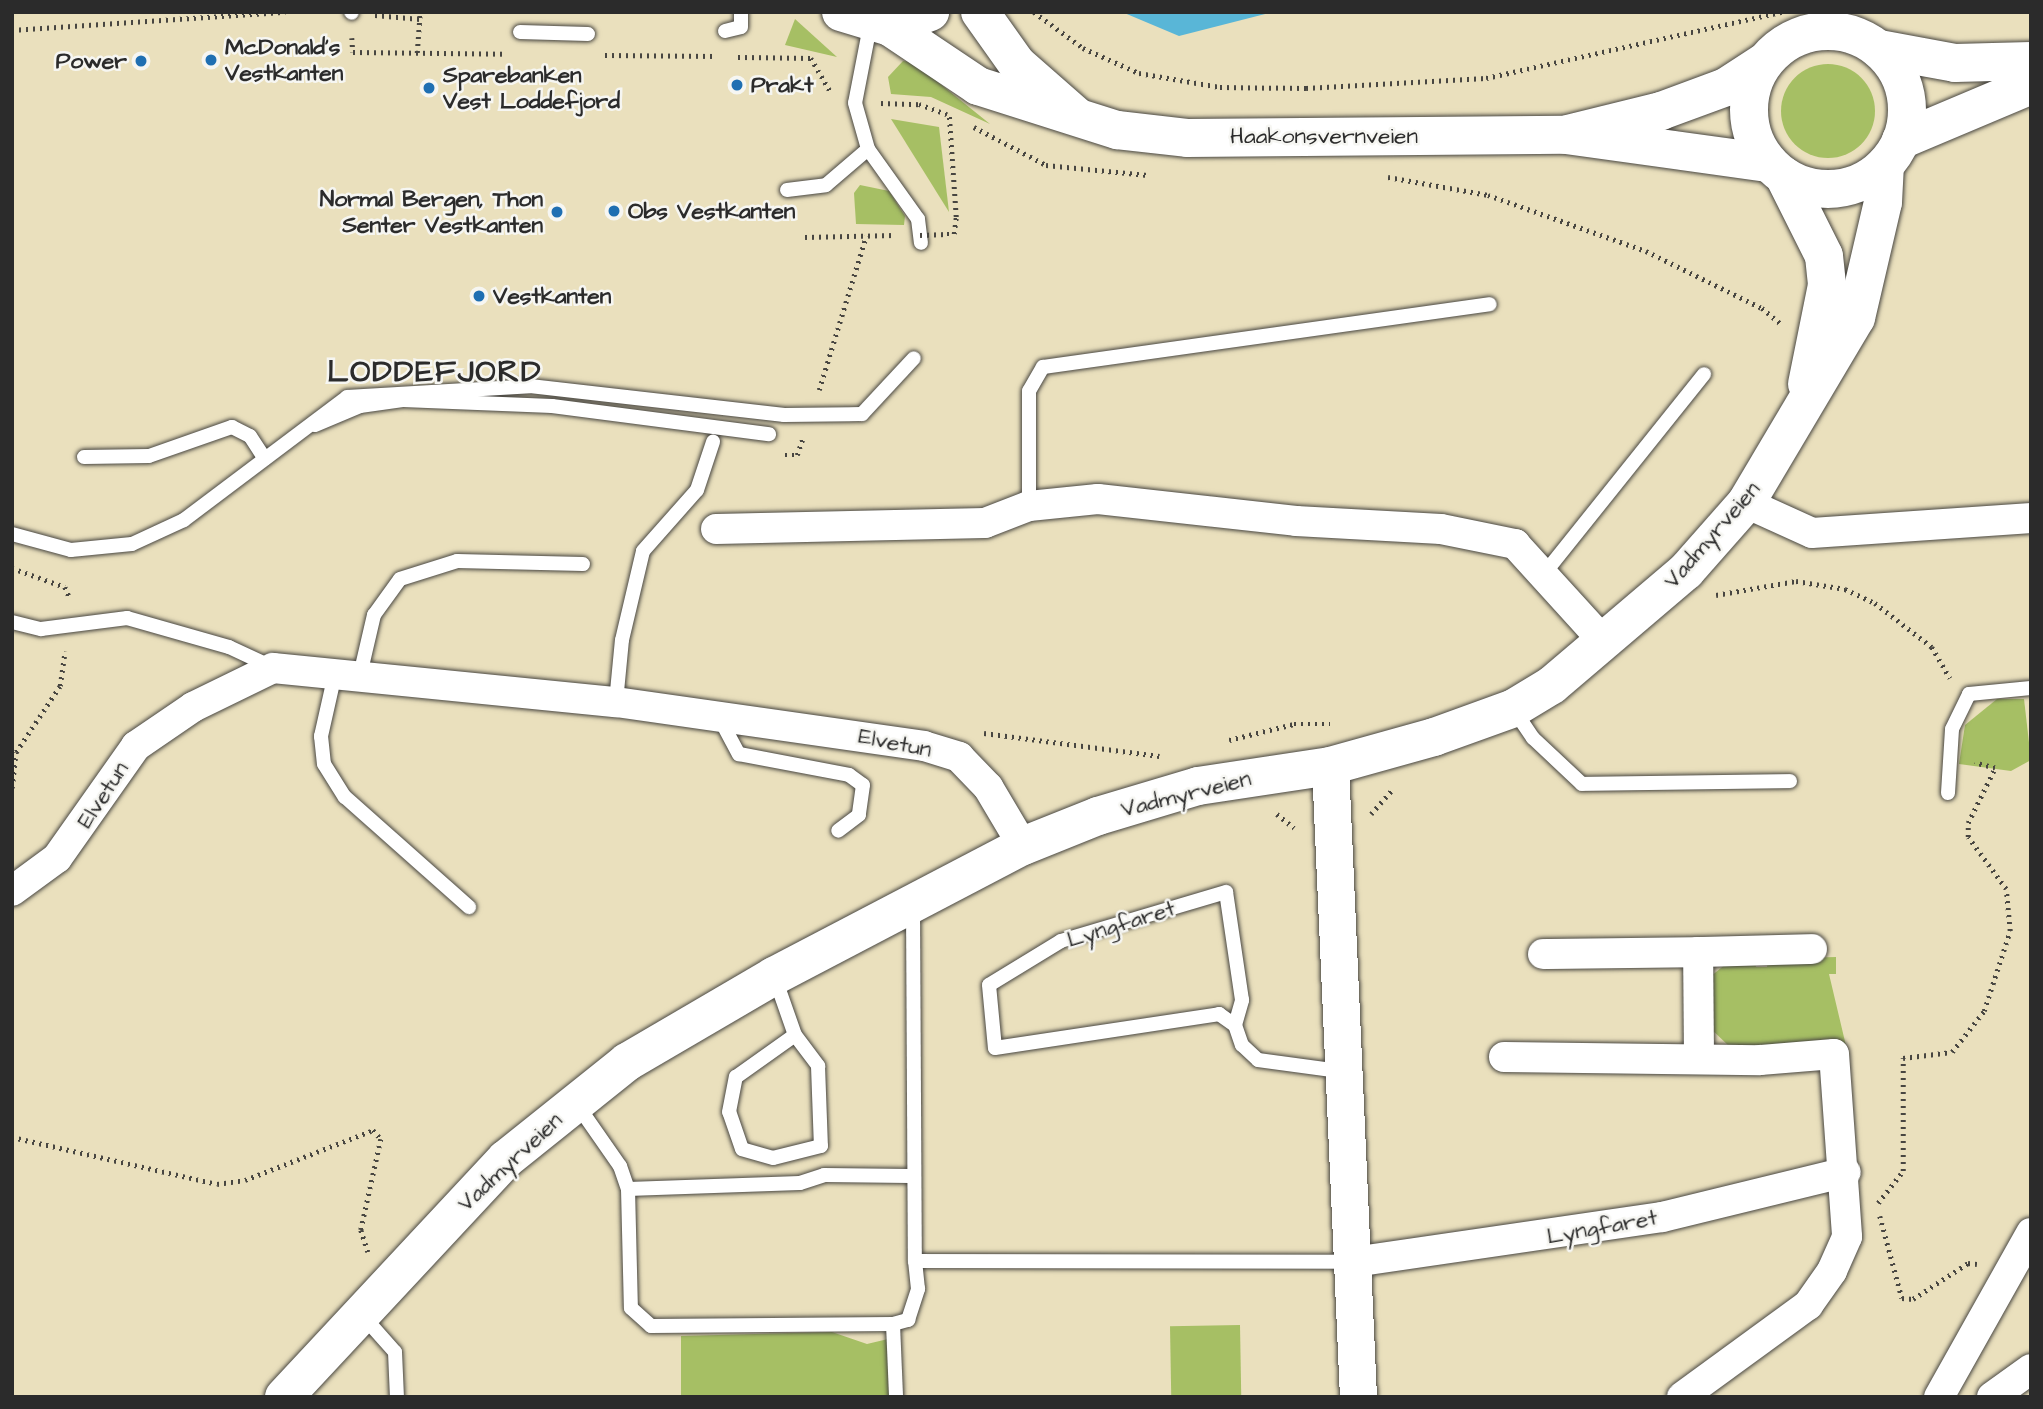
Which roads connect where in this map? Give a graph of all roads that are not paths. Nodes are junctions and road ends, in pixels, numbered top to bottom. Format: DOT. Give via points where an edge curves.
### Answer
graph roads {
  1 [pos="741,12"];
  2 [pos="930,12"];
  3 [pos="981,12"];
  4 [pos="867,22"];
  5 [pos="724,31"];
  6 [pos="520,32"];
  7 [pos="588,34"];
  8 [pos="1879,49"];
  9 [pos="2031,61"];
  10 [pos="1763,63"];
  11 [pos="2031,85"];
  12 [pos="1082,121"];
  13 [pos="1566,135"];
  14 [pos="868,149"];
  15 [pos="1893,153"];
  16 [pos="1776,169"];
  17 [pos="787,190"];
  18 [pos="920,239"];
  19 [pos="1490,304"];
  20 [pos="914,358"];
  21 [pos="1704,374"];
  22 [pos="1800,413"];
  23 [pos="291,434"];
  24 [pos="769,434"];
  25 [pos="713,442"];
  26 [pos="84,457"];
  27 [pos="265,459"];
  28 [pos="1746,503"];
  29 [pos="1029,506"];
  30 [pos="2031,518"];
  31 [pos="716,528"];
  32 [pos="12,534"];
  33 [pos="583,564"];
  34 [pos="1544,574"];
  35 [pos="12,622"];
  36 [pos="1605,643"];
  37 [pos="274,668"];
  38 [pos="347,675"];
  39 [pos="2031,688"];
  40 [pos="616,702"];
  41 [pos="1514,708"];
  42 [pos="720,719"];
  43 [pos="1329,766"];
  44 [pos="1790,781"];
  45 [pos="1948,793"];
  46 [pos="838,831"];
  47 [pos="1023,846"];
  48 [pos="12,891"];
  49 [pos="914,905"];
  50 [pos="469,907"];
  51 [pos="1812,949"];
  52 [pos="1698,952"];
  53 [pos="1543,954"];
  54 [pos="774,976"];
  55 [pos="1235,1025"];
  56 [pos="795,1035"];
  57 [pos="1504,1057"];
  58 [pos="1699,1057"];
  59 [pos="1339,1071"];
  60 [pos="575,1102"];
  61 [pos="1846,1172"];
  62 [pos="910,1176"];
  63 [pos="628,1189"];
  64 [pos="2031,1233"];
  65 [pos="915,1261"];
  66 [pos="1354,1262"];
  67 [pos="361,1314"];
  68 [pos="893,1324"];
  69 [pos="2031,1369"];
  70 [pos="284,1397"];
  71 [pos="397,1397"];
  72 [pos="896,1397"];
  73 [pos="1358,1397"];
  74 [pos="1682,1397"];
  75 [pos="1939,1397"];
  76 [pos="1992,1397"];
  1 -- 5 [label="lane" via="741,27"];
  2 -- 4 [label="main road"];
  3 -- 12 [label="main road" via="1017,64"];
  4 -- 12 [label="main road, Haakonsvernveien" via="978,86"];
  4 -- 14 [label="lane" via="855,103"];
  6 -- 7 [label="lane"];
  8 -- 9 [label="main road" via="1955,63"];
  8 -- 10 [label="main road" via="1857,35 1805,33"];
  8 -- 15 [label="main road" via="1905,91"];
  10 -- 13 [label="main road, Haakonsvernveien" via="1726,87 1661,111"];
  10 -- 16 [label="main road" via="1749,114"];
  11 -- 15 [label="main road"];
  12 -- 13 [label="main road, Haakonsvernveien" via="1187,138"];
  13 -- 16 [label="main road, Haakonsvernveien"];
  14 -- 17 [label="lane" via="826,185"];
  14 -- 18 [label="lane" via="918,219"];
  15 -- 16 [label="main road" via="1847,187 1803,185"];
  15 -- 22 [label="main road, Vadmyrveien" via="1856,318"];
  16 -- 22 [label="main road, Vadmyrveien" via="1813,228 1827,285"];
  19 -- 29 [label="lane" via="1053,363 1029,391"];
  20 -- 23 [label="lane" via="862,414 784,415 530,386 396,390 347,397"];
  21 -- 34 [label="lane"];
  22 -- 28 [label="main road, Vadmyrveien"];
  23 -- 24 [label="lane" via="360,406 403,400 552,406"];
  23 -- 27 [label="lane"];
  25 -- 40 [label="lane" via="697,490 643,551 622,640"];
  26 -- 27 [label="lane" via="149,456 232,427 250,436"];
  27 -- 32 [label="lane" via="184,520 132,544 71,550"];
  28 -- 30 [label="street" via="1812,533"];
  28 -- 36 [label="main road, Vadmyrveien" via="1686,571"];
  29 -- 31 [label="street" via="985,523"];
  29 -- 34 [label="street" via="1098,499 1166,502 1296,521 1441,529 1515,544"];
  33 -- 38 [label="lane" via="457,561 400,579 374,615"];
  34 -- 36 [label="street"];
  35 -- 37 [label="lane, Elvetun" via="41,629 127,618 229,647"];
  36 -- 41 [label="main road, Vadmyrveien"];
  37 -- 38 [label="street, Elvetun"];
  37 -- 48 [label="street, Elvetun" via="193,707 136,746 57,858"];
  38 -- 40 [label="street, Elvetun"];
  38 -- 50 [label="lane" via="321,736 324,765 345,797"];
  39 -- 45 [label="lane" via="1969,694 1957,711"];
  40 -- 42 [label="street, Elvetun"];
  41 -- 43 [label="main road, Vadmyrveien"];
  41 -- 44 [label="lane" via="1533,738 1583,784"];
  42 -- 46 [label="lane, Elvetun" via="739,754 849,775 863,785 859,815"];
  42 -- 47 [label="street, Elvetun" via="878,738 959,757 988,787"];
  43 -- 47 [label="main road, Vadmyrveien" via="1198,786"];
  43 -- 59 [label="street"];
  47 -- 49 [label="main road, Vadmyrveien"];
  49 -- 54 [label="main road, Vadmyrveien"];
  49 -- 62 [label="lane"];
  51 -- 52 [label="street"];
  52 -- 53 [label="street"];
  52 -- 58 [label="street"];
  54 -- 56 [label="lane"];
  54 -- 60 [label="main road, Vadmyrveien" via="627,1062"];
  55 -- 55 [label="lane, Lyngfaret" via="1219,1014 1171,1018 995,1048 989,985 1061,941 1226,892 1242,1000"];
  55 -- 59 [label="lane" via="1241,1045 1258,1060"];
  56 -- 56 [label="lane" via="817,1066 821,1146 773,1158 742,1149 729,1112 736,1077"];
  57 -- 58 [label="street"];
  58 -- 61 [label="street" via="1834,1054"];
  59 -- 66 [label="street"];
  60 -- 63 [label="lane" via="620,1166"];
  60 -- 67 [label="main road, Vadmyrveien" via="506,1159"];
  61 -- 66 [label="street, Lyngfaret" via="1662,1217"];
  61 -- 74 [label="street" via="1846,1237 1808,1305"];
  62 -- 63 [label="lane" via="824,1175 800,1183"];
  62 -- 65 [label="lane"];
  63 -- 68 [label="lane" via="631,1308 651,1326"];
  64 -- 75 [label="street"];
  65 -- 66 [label="lane"];
  65 -- 68 [label="lane" via="918,1289 908,1320"];
  66 -- 73 [label="street"];
  67 -- 70 [label="main road, Vadmyrveien"];
  67 -- 71 [label="lane" via="395,1352"];
  68 -- 72 [label="lane"];
  69 -- 76 [label="street"];
}
